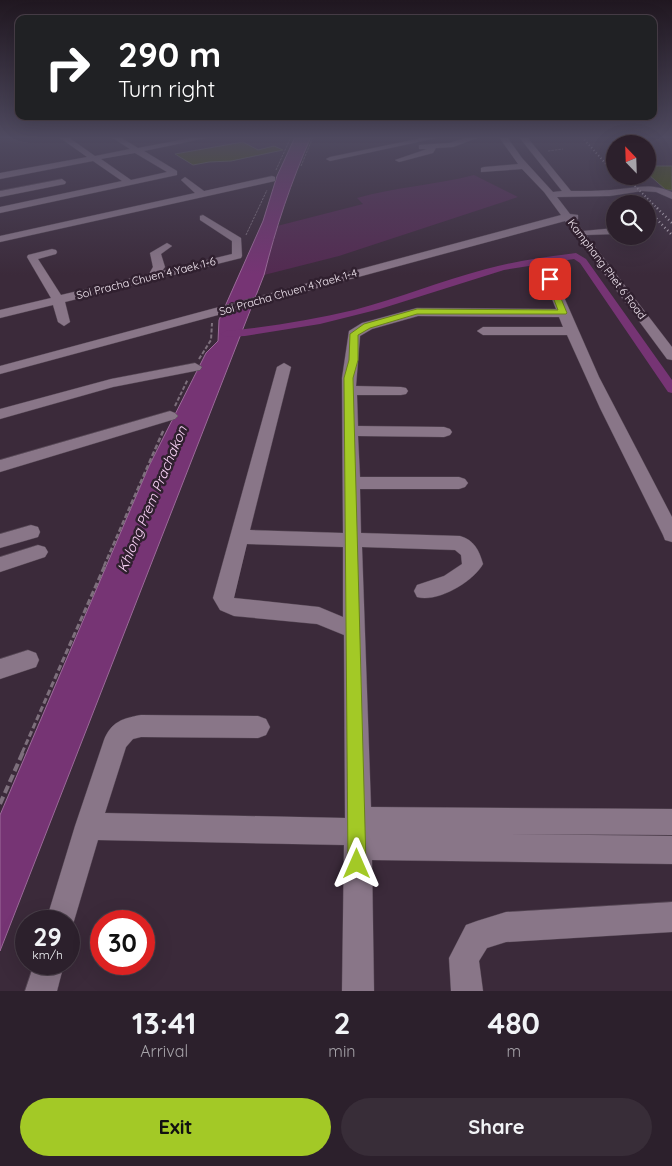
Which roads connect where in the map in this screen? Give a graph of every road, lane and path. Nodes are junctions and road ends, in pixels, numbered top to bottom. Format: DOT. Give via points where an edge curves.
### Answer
graph roads {
  1 [pos="56,183"];
  2 [pos="64,183"];
  3 [pos="129,183"];
  4 [pos="189,183"];
  5 [pos="233,183"];
  6 [pos="256,183"];
  7 [pos="270,183"];
  8 [pos="542,183"];
  9 [pos="545,183"];
  10 [pos="559,183"];
  11 [pos="654,185"];
  12 [pos="237,187"];
  13 [pos="658,189"];
  14 [pos="0,194"];
  15 [pos="77,194"];
  16 [pos="202,194"];
  17 [pos="556,194"];
  18 [pos="568,194"];
  19 [pos="672,196"];
  20 [pos="120,201"];
  21 [pos="0,210"];
  22 [pos="132,210"];
  23 [pos="572,217"];
  24 [pos="203,218"];
  25 [pos="29,222"];
  26 [pos="37,231"];
  27 [pos="606,231"];
  28 [pos="587,232"];
  29 [pos="0,240"];
  30 [pos="167,246"];
  31 [pos="52,252"];
  32 [pos="236,256"];
  33 [pos="154,276"];
  34 [pos="550,279"];
  35 [pos="58,300"];
  36 [pos="563,313"];
  37 [pos="0,314"];
  38 [pos="212,314"];
  39 [pos="64,322"];
  40 [pos="483,331"];
  41 [pos="571,331"];
  42 [pos="672,341"];
  43 [pos="672,356"];
  44 [pos="195,367"];
  45 [pos="284,367"];
  46 [pos="0,370"];
  47 [pos="349,390"];
  48 [pos="401,391"];
  49 [pos="0,414"];
  50 [pos="170,416"];
  51 [pos="350,431"];
  52 [pos="444,432"];
  53 [pos="0,466"];
  54 [pos="351,483"];
  55 [pos="459,483"];
  56 [pos="30,532"];
  57 [pos="672,535"];
  58 [pos="241,537"];
  59 [pos="352,541"];
  60 [pos="0,542"];
  61 [pos="38,552"];
  62 [pos="0,565"];
  63 [pos="424,592"];
  64 [pos="354,630"];
  65 [pos="28,660"];
  66 [pos="0,669"];
  67 [pos="258,727"];
  68 [pos="0,804"];
  69 [pos="672,822"];
  70 [pos="88,826"];
  71 [pos="357,833"];
  72 [pos="672,850"];
  73 [pos="64,910"];
  74 [pos="672,918"];
  75 [pos="46,975"];
  76 [pos="42,991"];
  77 [pos="358,991"];
  78 [pos="468,991"];
  1 -- 14 [label="street"];
  2 -- 15 [label="street"];
  3 -- 15 [label="street"];
  4 -- 16 [label="street"];
  5 -- 12 [label="street"];
  6 -- 12 [label="street"];
  7 -- 32 [label="path"];
  8 -- 23 [label="street, Kamphang Phet 6 Road"];
  9 -- 17 [label="street, Kamphang Phet 6 Road"];
  10 -- 18 [label="street"];
  11 -- 13 [label="street"];
  12 -- 16 [label="street"];
  13 -- 18 [label="street"];
  13 -- 19 [label="street"];
  15 -- 21 [label="street"];
  16 -- 22 [label="street"];
  17 -- 18 [label="street"];
  17 -- 23 [label="street, Kamphang Phet 6 Road"];
  20 -- 22 [label="street"];
  22 -- 26 [label="street"];
  23 -- 28 [label="street, Kamphang Phet 6 Road"];
  23 -- 38 [label="street, Soi Pracha Chuen 4 Yaek 1-4"];
  23 -- 43 [label="street, Kamphang Phet 6 Road"];
  24 -- 32 [label="street" via="237,240"];
  25 -- 26 [label="street"];
  26 -- 29 [label="street"];
  27 -- 28 [label="street"];
  28 -- 42 [label="street, Kamphang Phet 6 Road"];
  30 -- 33 [label="street" via="155,254 159,267"];
  31 -- 35 [label="street" via="32,257"];
  32 -- 33 [label="street, Soi Pracha Chuen 4 Yaek 1-6"];
  33 -- 35 [label="street, Soi Pracha Chuen 4 Yaek 1-6"];
  34 -- 36 [label="street"];
  35 -- 37 [label="street, Soi Pracha Chuen 4 Yaek 1-6"];
  35 -- 39 [label="street"];
  36 -- 41 [label="street"];
  36 -- 47 [label="street" via="432,310 367,326 354,334"];
  38 -- 44 [label="path" via="211,340"];
  38 -- 46 [label="street, Soi Pracha Chuen 4 Yaek 1-4"];
  40 -- 41 [label="street"];
  41 -- 57 [label="street"];
  44 -- 49 [label="street" via="112,382"];
  44 -- 50 [label="path"];
  45 -- 58 [label="street"];
  47 -- 48 [label="street"];
  47 -- 51 [label="street"];
  50 -- 53 [label="street"];
  50 -- 68 [label="path"];
  51 -- 52 [label="street"];
  51 -- 54 [label="street"];
  54 -- 55 [label="street"];
  54 -- 59 [label="street"];
  56 -- 60 [label="street"];
  58 -- 59 [label="street"];
  58 -- 64 [label="street" via="223,598 227,604 234,608 319,616"];
  59 -- 63 [label="street" via="460,543 470,552 473,564 467,574"];
  59 -- 64 [label="street"];
  61 -- 62 [label="street"];
  64 -- 71 [label="street"];
  65 -- 66 [label="street"];
  67 -- 70 [label="street" via="141,726 126,729 116,740"];
  69 -- 71 [label="street"];
  70 -- 71 [label="street"];
  70 -- 73 [label="street"];
  71 -- 72 [label="street"];
  71 -- 77 [label="street"];
  74 -- 78 [label="street" via="506,928 477,936 464,958"];
  75 -- 76 [label="street"];
}
